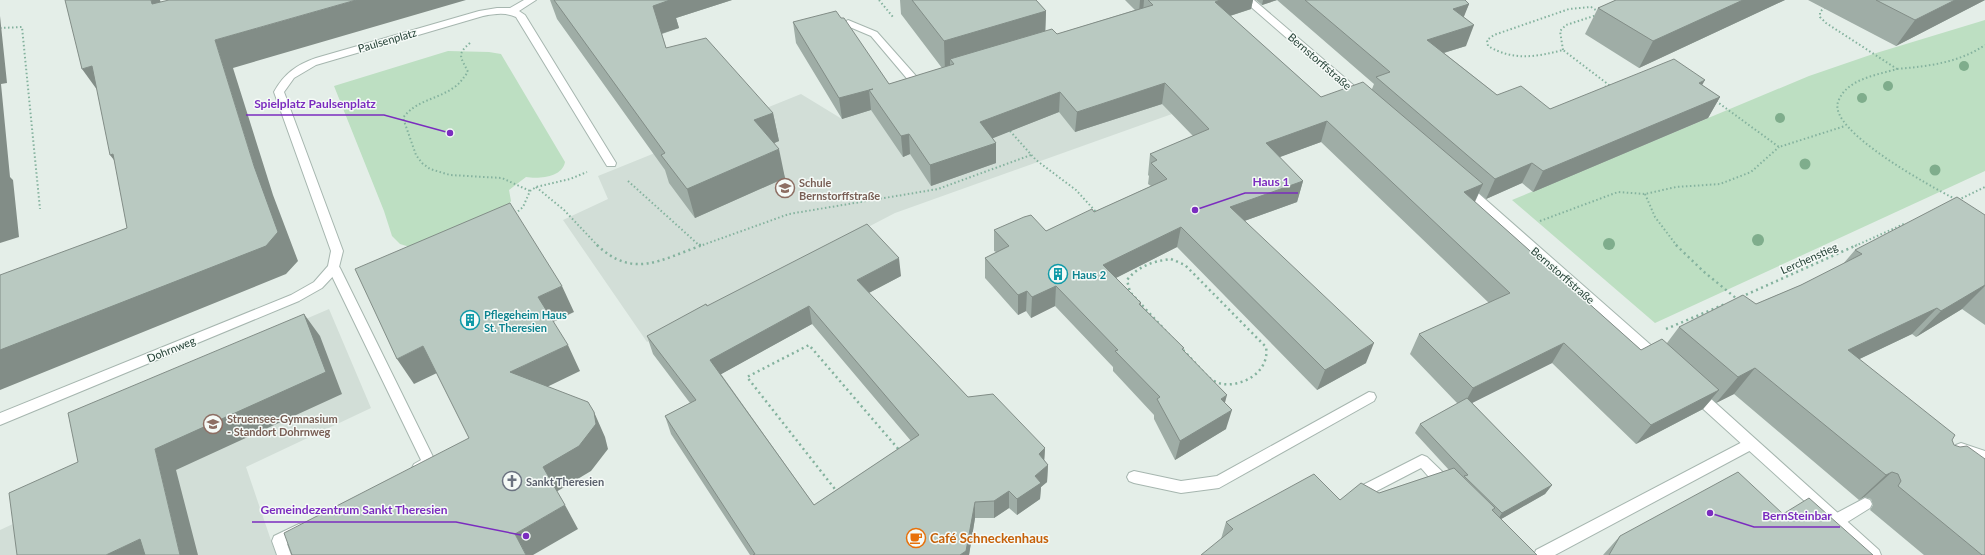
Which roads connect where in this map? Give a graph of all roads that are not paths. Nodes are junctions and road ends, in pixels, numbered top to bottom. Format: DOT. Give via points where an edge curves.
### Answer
graph roads {
  1 [pos="531,0"];
  2 [pos="1248,0"];
  3 [pos="512,11"];
  4 [pos="848,23"];
  5 [pos="938,78"];
  6 [pos="1372,106"];
  7 [pos="611,163"];
  8 [pos="1453,178"];
  9 [pos="334,268"];
  10 [pos="1666,367"];
  11 [pos="1688,387"];
  12 [pos="1369,397"];
  13 [pos="0,419"];
  14 [pos="1750,444"];
  15 [pos="1946,457"];
  16 [pos="1985,458"];
  17 [pos="409,474"];
  18 [pos="1134,477"];
  19 [pos="1362,492"];
  20 [pos="1456,494"];
  21 [pos="1865,504"];
  22 [pos="1836,521"];
  23 [pos="313,523"];
  24 [pos="1527,549"];
  25 [pos="284,555"];
  26 [pos="1541,555"];
  27 [pos="1874,555"];
  1 -- 3 [label="street"];
  2 -- 6 [label="street, Bernstorffstraße"];
  3 -- 7 [label="street" via="520,15"];
  3 -- 9 [label="street, Paulsenplatz" via="482,13 319,60 302,66 285,79 279,92 337,251"];
  4 -- 5 [label="street" via="874,34 912,79 930,81"];
  8 -- 10 [label="street, Bernstorffstraße"];
  9 -- 13 [label="street, Dohrnweg" via="318,285 296,298"];
  9 -- 17 [label="street" via="429,463"];
  11 -- 14 [label="street"];
  12 -- 18 [label="street" via="1219,482 1181,487"];
  14 -- 22 [label="street"];
  14 -- 26 [label="street"];
  15 -- 16 [label="street" via="1960,449 1980,454"];
  19 -- 20 [label="street" via="1422,461"];
  21 -- 22 [label="street"];
  22 -- 27 [label="street"];
  23 -- 25 [label="street" via="279,541"];
  24 -- 26 [label="street"];
}
